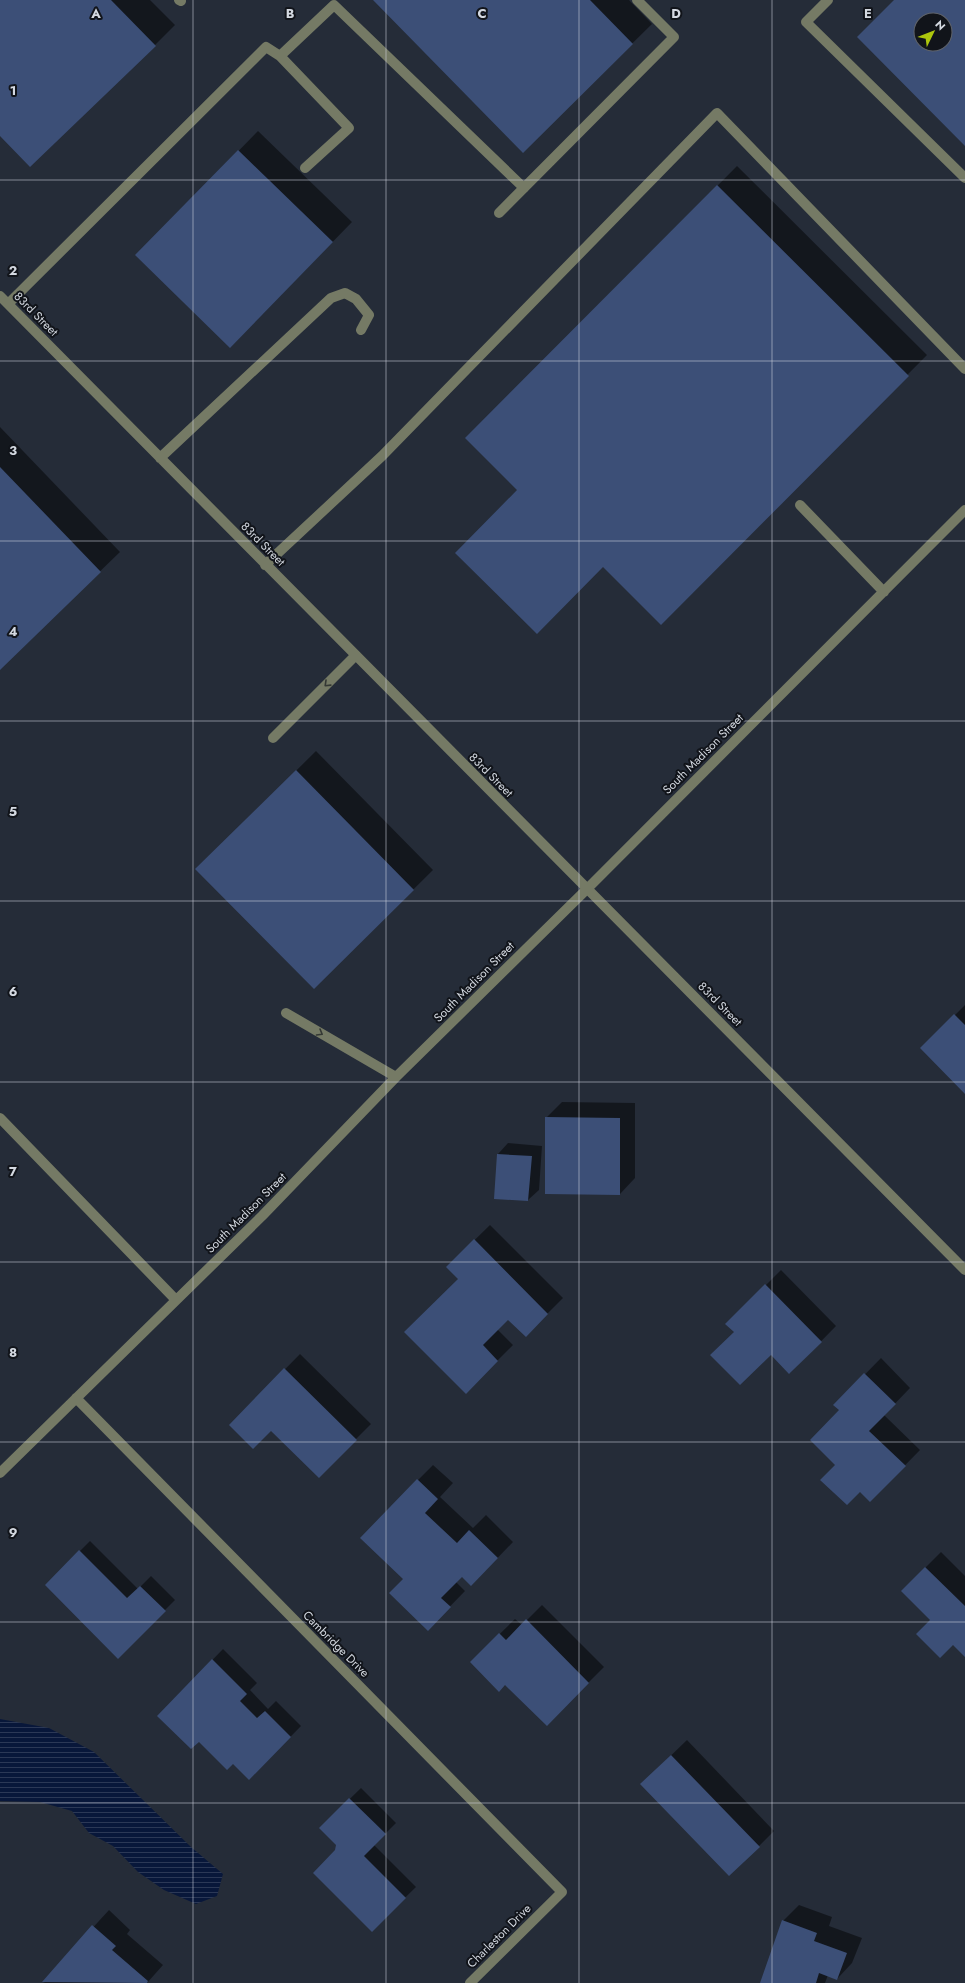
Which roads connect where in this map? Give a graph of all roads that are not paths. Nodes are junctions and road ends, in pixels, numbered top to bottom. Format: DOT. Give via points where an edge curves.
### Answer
graph roads {
  1 [pos="637,0"];
  2 [pos="828,0"];
  3 [pos="334,2"];
  4 [pos="280,56"];
  5 [pos="305,168"];
  6 [pos="965,178"];
  7 [pos="524,188"];
  8 [pos="499,213"];
  9 [pos="0,296"];
  10 [pos="8,304"];
  11 [pos="361,330"];
  12 [pos="965,369"];
  13 [pos="160,458"];
  14 [pos="800,505"];
  15 [pos="965,510"];
  16 [pos="265,565"];
  17 [pos="884,592"];
  18 [pos="355,656"];
  19 [pos="273,738"];
  20 [pos="587,889"];
  21 [pos="286,1013"];
  22 [pos="396,1077"];
  23 [pos="0,1118"];
  24 [pos="965,1270"];
  25 [pos="176,1300"];
  26 [pos="76,1398"];
  27 [pos="0,1473"];
  28 [pos="546,1908"];
  29 [pos="470,1983"];
  1 -- 7 [label="street" via="674,37"];
  2 -- 6 [label="street" via="806,22"];
  3 -- 4 [label="street"];
  3 -- 7 [label="street"];
  4 -- 5 [label="street" via="349,128"];
  4 -- 10 [label="street" via="266,46"];
  7 -- 8 [label="street"];
  9 -- 10 [label="street, 83rd Street"];
  10 -- 13 [label="street, 83rd Street"];
  11 -- 13 [label="street" via="369,315 356,299 345,293 331,298"];
  12 -- 16 [label="street" via="718,113 382,456"];
  13 -- 16 [label="street, 83rd Street"];
  14 -- 17 [label="street"];
  15 -- 17 [label="street, South Madison Street"];
  16 -- 18 [label="street, 83rd Street"];
  17 -- 20 [label="street, South Madison Street"];
  18 -- 19 [label="street, one-way"];
  18 -- 20 [label="street, 83rd Street"];
  20 -- 22 [label="street, South Madison Street"];
  20 -- 24 [label="street, 83rd Street"];
  21 -- 22 [label="street, one-way"];
  22 -- 25 [label="street, South Madison Street" via="262,1216"];
  23 -- 25 [label="street"];
  25 -- 26 [label="street, South Madison Street"];
  26 -- 27 [label="street, South Madison Street"];
  26 -- 28 [label="street, Cambridge Drive" via="562,1892"];
  28 -- 29 [label="street, Charleston Drive"];
}
